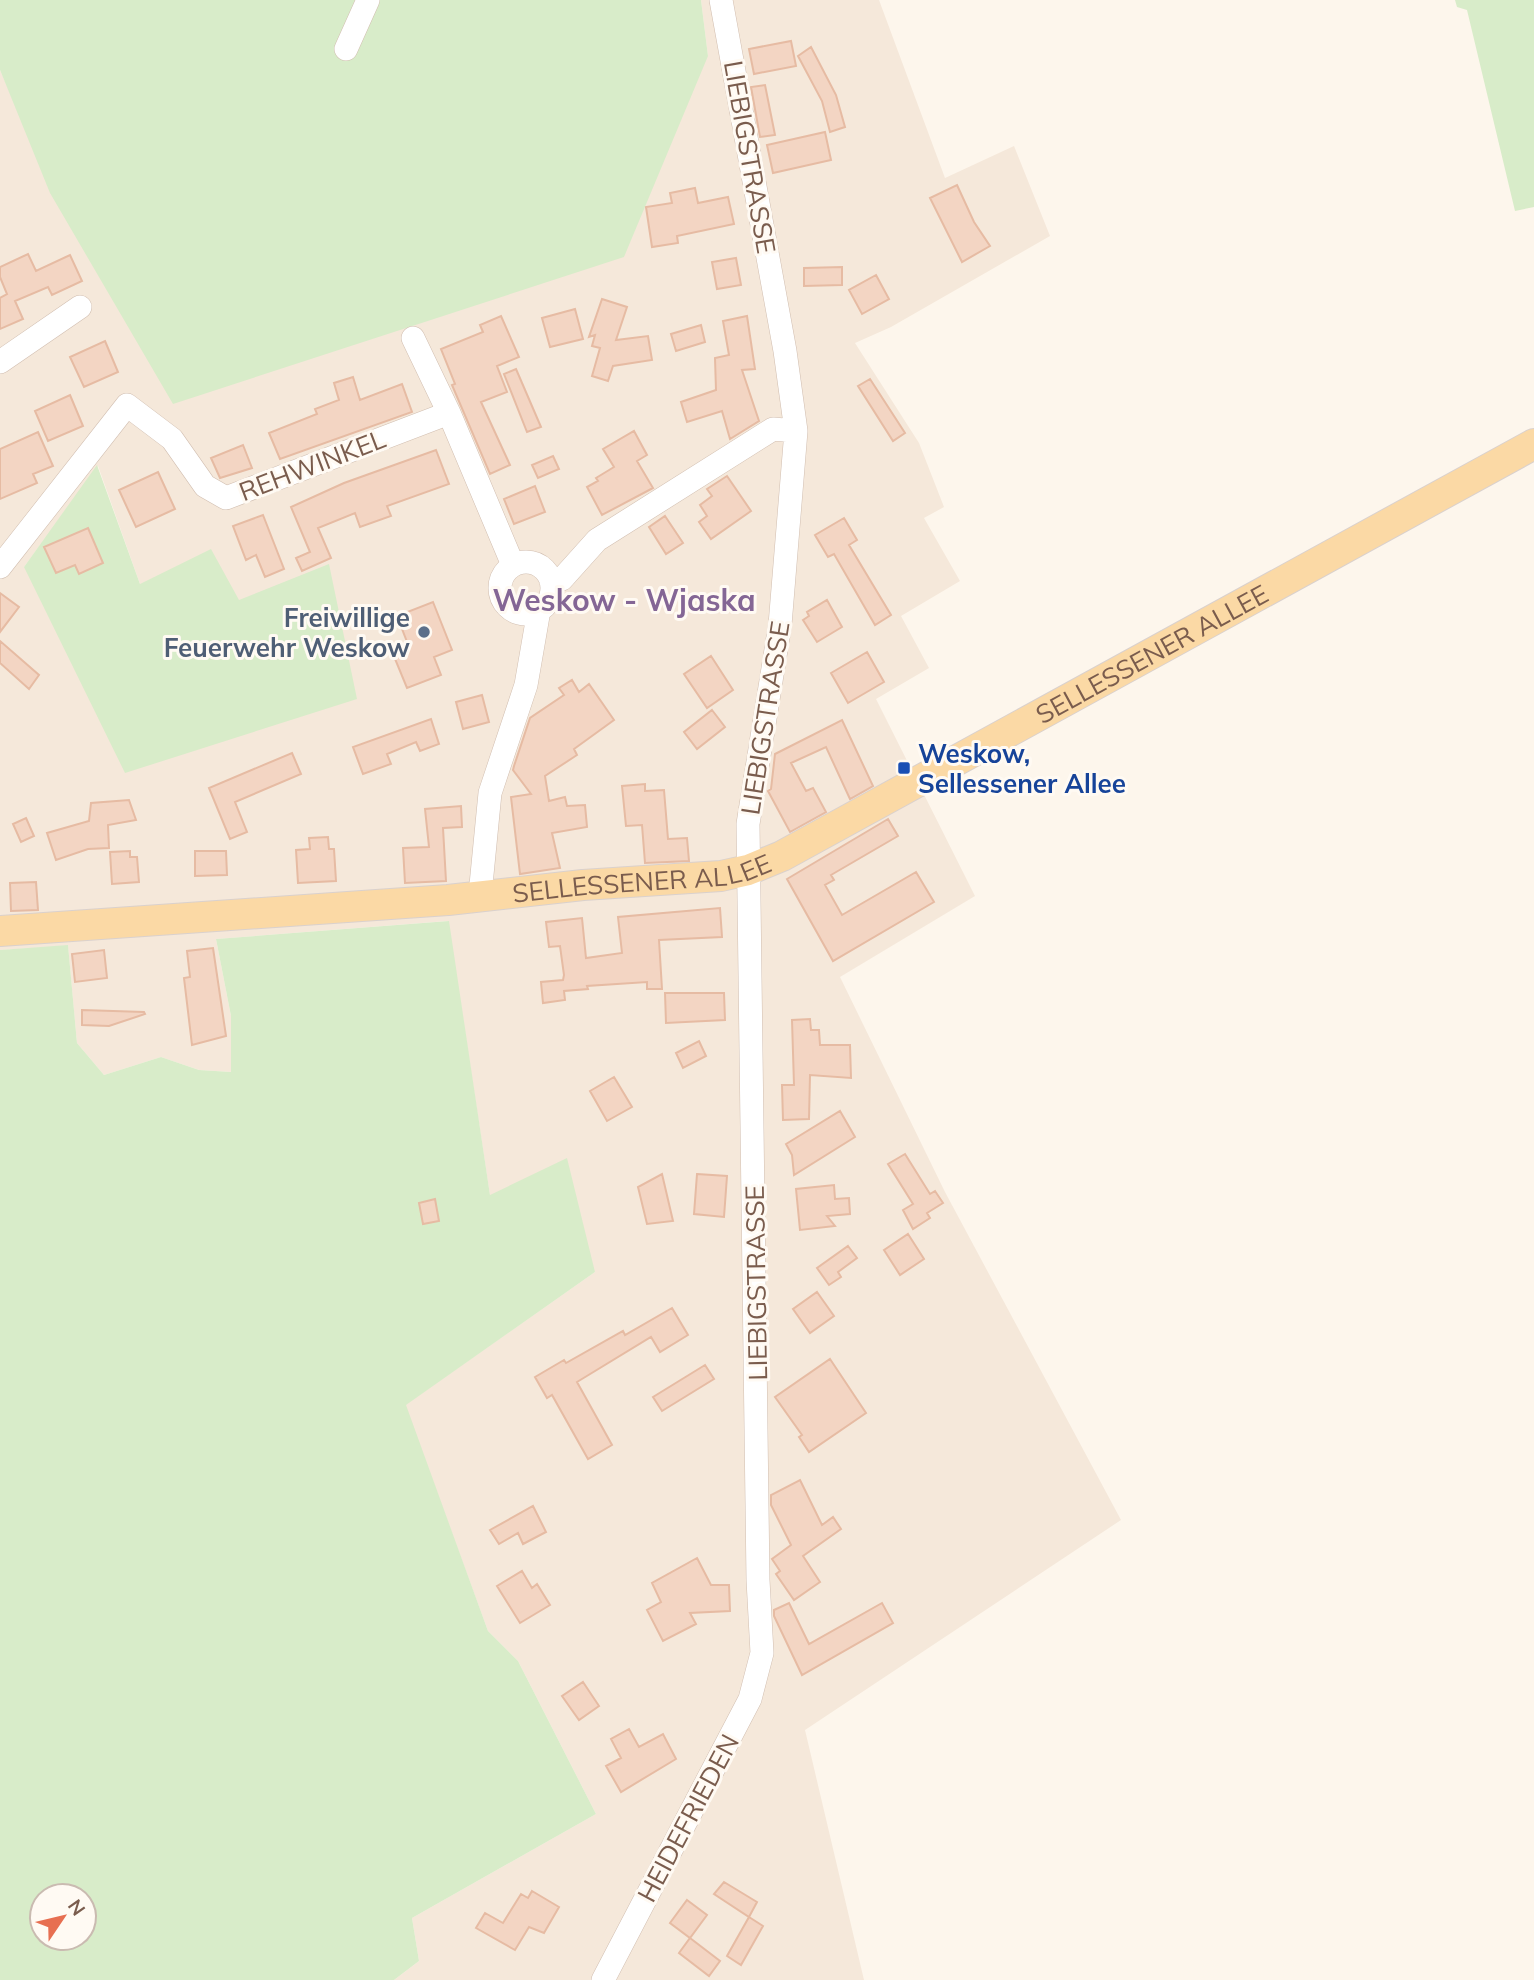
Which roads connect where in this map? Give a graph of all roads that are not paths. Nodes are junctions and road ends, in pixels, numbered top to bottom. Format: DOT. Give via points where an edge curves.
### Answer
graph roads {
  1 [pos="369,0"];
  2 [pos="721,0"];
  3 [pos="346,49"];
  4 [pos="80,307"];
  5 [pos="413,338"];
  6 [pos="0,362"];
  7 [pos="449,413"];
  8 [pos="796,431"];
  9 [pos="1534,444"];
  10 [pos="513,565"];
  11 [pos="0,567"];
  12 [pos="550,578"];
  13 [pos="539,610"];
  14 [pos="748,870"];
  15 [pos="480,895"];
  16 [pos="0,931"];
  17 [pos="762,1653"];
  18 [pos="603,1980"];
  1 -- 3 [label="street"];
  2 -- 8 [label="street, LIEBIGSTRASSE"];
  4 -- 6 [label="street"];
  5 -- 7 [label="street"];
  7 -- 10 [label="street"];
  7 -- 11 [label="street, REHWINKEL" via="226,498 205,486 172,439 127,405"];
  8 -- 12 [label="street" via="773,429 597,540 562,579"];
  8 -- 14 [label="street, LIEBIGSTRASSE" via="780,625 748,824"];
  9 -- 14 [label="main road, SELLESSENER ALLEE" via="806,843"];
  10 -- 12 [label="street" via="530,562"];
  10 -- 13 [label="street" via="501,579 506,604 521,613"];
  12 -- 13 [label="street" via="549,600"];
  13 -- 15 [label="street, SELLESSENER ALLEE" via="526,685 490,793"];
  14 -- 15 [label="main road, SELLESSENER ALLEE"];
  14 -- 17 [label="street, LIEBIGSTRASSE"];
  15 -- 16 [label="main road, SELLESSENER ALLEE"];
  17 -- 18 [label="street, HEIDEFRIEDEN" via="750,1699"];
}
